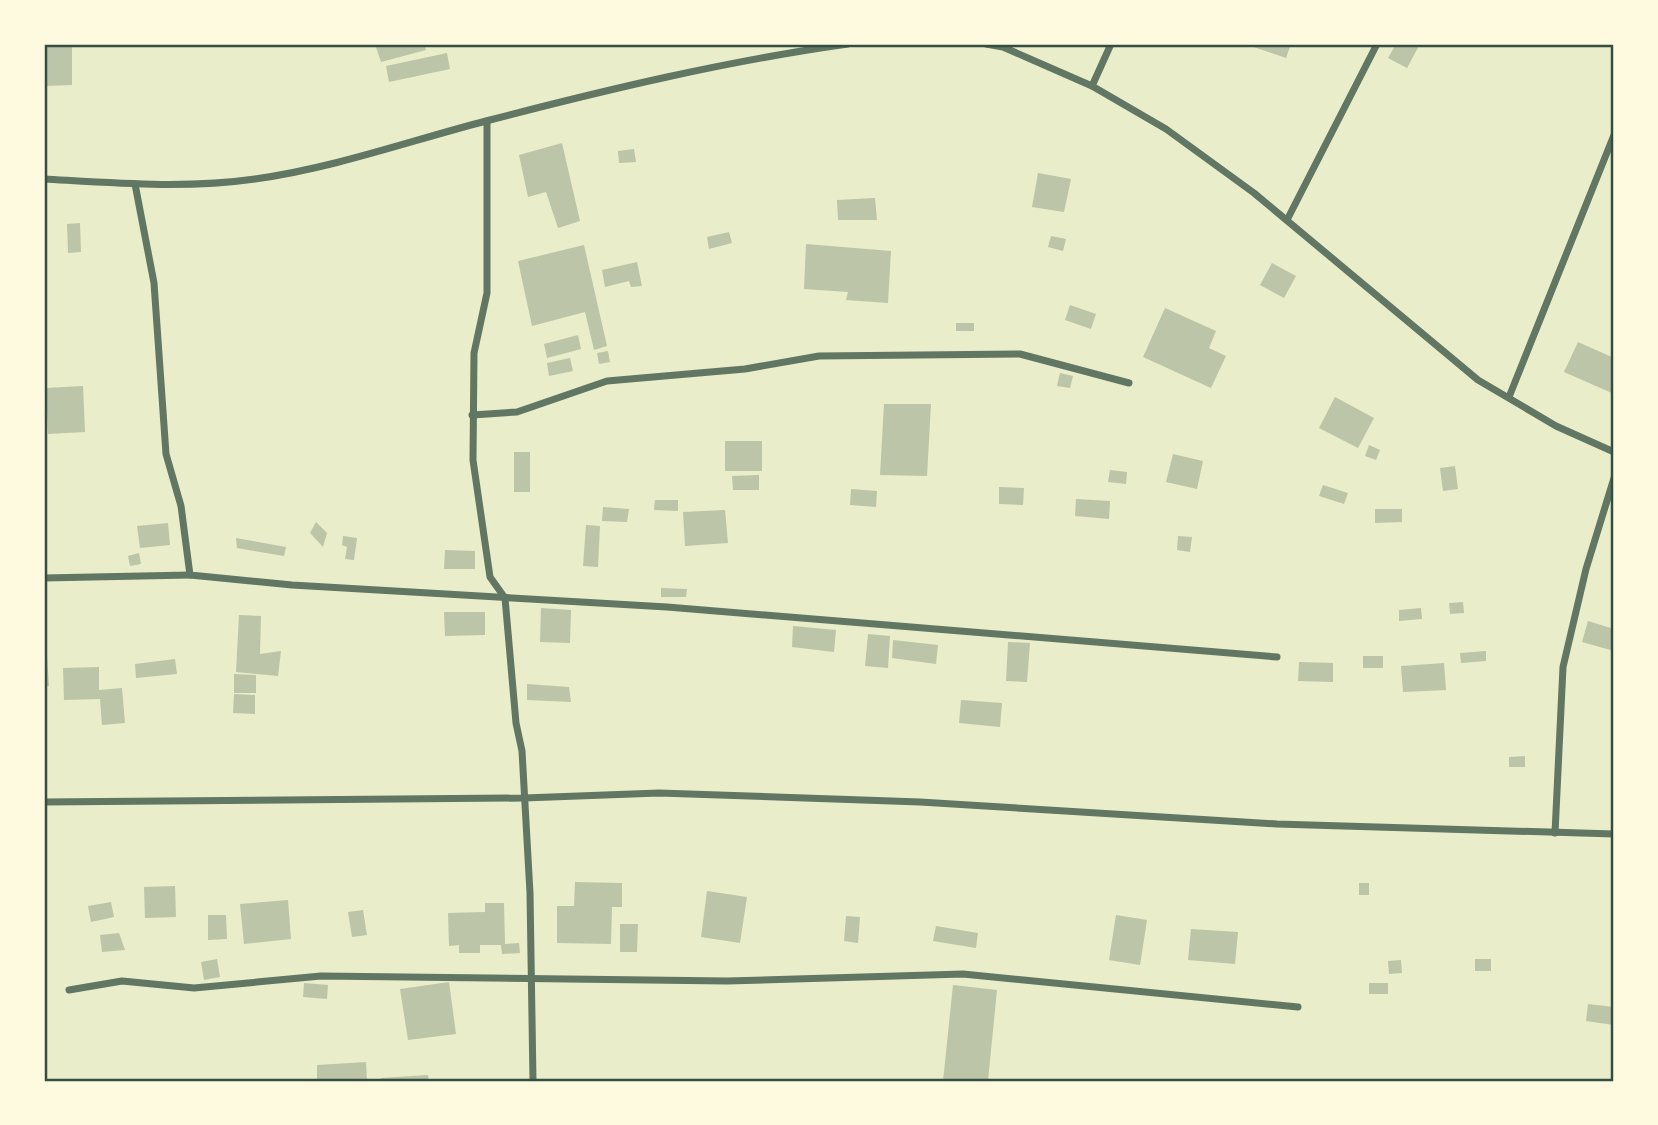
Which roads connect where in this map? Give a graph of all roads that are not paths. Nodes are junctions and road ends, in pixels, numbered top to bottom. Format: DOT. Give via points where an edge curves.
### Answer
graph roads {
  1 [pos="848,44"];
  2 [pos="986,44"];
  3 [pos="1377,44"];
  4 [pos="1110,45"];
  5 [pos="1092,86"];
  6 [pos="487,121"];
  7 [pos="1614,135"];
  8 [pos="44,179"];
  9 [pos="135,184"];
  10 [pos="1287,220"];
  11 [pos="1129,383"];
  12 [pos="1509,397"];
  13 [pos="472,415"];
  14 [pos="1614,453"];
  15 [pos="1614,478"];
  16 [pos="190,575"];
  17 [pos="44,578"];
  18 [pos="505,598"];
  19 [pos="1277,657"];
  20 [pos="524,798"];
  21 [pos="44,802"];
  22 [pos="1555,833"];
  23 [pos="1614,834"];
  24 [pos="531,979"];
  25 [pos="69,990"];
  26 [pos="1298,1007"];
  27 [pos="533,1081"];
  1 -- 6 [label="street" via="715,66"];
  2 -- 5 [label="street"];
  3 -- 10 [label="street"];
  4 -- 5 [label="street"];
  5 -- 10 [label="street" via="1187,144"];
  6 -- 9 [label="street" via="267,177"];
  6 -- 13 [label="street" via="487,293 474,353"];
  7 -- 12 [label="street"];
  8 -- 9 [label="street"];
  9 -- 16 [label="street" via="154,283 166,454 181,506"];
  10 -- 12 [label="street" via="1454,362"];
  11 -- 13 [label="street" via="1020,354 818,356 745,369 607,381 517,412"];
  12 -- 14 [label="street"];
  13 -- 18 [label="street" via="473,460 490,577"];
  15 -- 22 [label="street" via="1563,667"];
  16 -- 17 [label="street"];
  16 -- 18 [label="street"];
  18 -- 19 [label="street"];
  18 -- 20 [label="street"];
  20 -- 21 [label="street"];
  20 -- 22 [label="street" via="659,793 798,797 1277,824"];
  20 -- 24 [label="street"];
  22 -- 23 [label="street"];
  24 -- 25 [label="street" via="321,976 194,988 122,981"];
  24 -- 26 [label="street" via="818,981 963,974"];
  24 -- 27 [label="street"];
}
